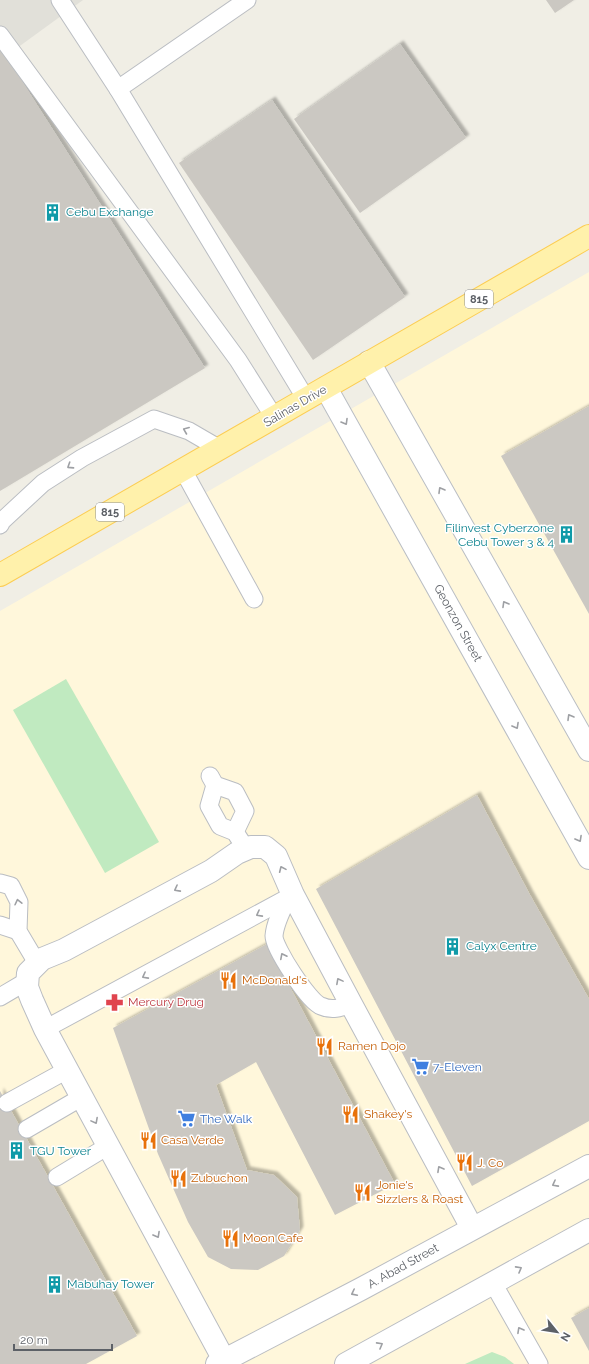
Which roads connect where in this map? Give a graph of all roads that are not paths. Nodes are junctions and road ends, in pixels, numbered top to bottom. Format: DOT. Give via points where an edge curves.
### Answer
graph roads {
  1 [pos="60,0"];
  2 [pos="247,0"];
  3 [pos="0,35"];
  4 [pos="118,89"];
  5 [pos="589,236"];
  6 [pos="369,362"];
  7 [pos="326,388"];
  8 [pos="306,399"];
  9 [pos="274,417"];
  10 [pos="220,449"];
  11 [pos="183,470"];
  12 [pos="0,525"];
  13 [pos="0,575"];
  14 [pos="254,599"];
  15 [pos="589,750"];
  16 [pos="241,840"];
  17 [pos="589,858"];
  18 [pos="0,883"];
  19 [pos="290,896"];
  20 [pos="0,925"];
  21 [pos="18,931"];
  22 [pos="32,972"];
  23 [pos="0,997"];
  24 [pos="351,1004"];
  25 [pos="45,1029"];
  26 [pos="67,1070"];
  27 [pos="82,1097"];
  28 [pos="7,1103"];
  29 [pos="27,1128"];
  30 [pos="108,1146"];
  31 [pos="589,1166"];
  32 [pos="57,1177"];
  33 [pos="472,1228"];
  34 [pos="589,1230"];
  35 [pos="493,1283"];
  36 [pos="220,1362"];
  37 [pos="346,1364"];
  38 [pos="539,1364"];
  1 -- 4 [label="lane"];
  2 -- 4 [label="lane"];
  3 -- 9 [label="lane" via="238,360"];
  4 -- 8 [label="lane"];
  5 -- 6 [label="main road, Salinas Drive / 815"];
  6 -- 7 [label="main road, Salinas Drive / 815"];
  15 -- 6 [label="street, one-way"];
  7 -- 8 [label="main road, Salinas Drive / 815"];
  7 -- 17 [label="street, Geonzon Street, one-way"];
  8 -- 9 [label="main road, Salinas Drive / 815"];
  9 -- 10 [label="main road, Salinas Drive / 815"];
  10 -- 11 [label="main road, Salinas Drive / 815"];
  10 -- 12 [label="lane, one-way" via="189,431 154,419 82,458 43,483"];
  11 -- 13 [label="main road, Salinas Drive / 815"];
  11 -- 14 [label="lane"];
  16 -- 16 [label="lane" via="220,826 209,806 212,780 235,792 244,811"];
  19 -- 16 [label="street, one-way" via="276,856 265,847 252,847"];
  16 -- 22 [label="street, one-way" via="237,853 211,871 64,950 42,959"];
  21 -- 18 [label="lane, one-way" via="19,902 12,886"];
  24 -- 19 [label="street, one-way"];
  24 -- 19 [label="lane, one-way" via="334,1010 319,1006 304,992 293,975 274,937 276,926"];
  19 -- 25 [label="lane, one-way"];
  20 -- 21 [label="lane"];
  21 -- 22 [label="lane"];
  22 -- 23 [label="lane"];
  22 -- 25 [label="street" via="27,986"];
  33 -- 24 [label="street, one-way"];
  25 -- 26 [label="street"];
  26 -- 27 [label="street"];
  26 -- 28 [label="lane"];
  27 -- 29 [label="lane"];
  27 -- 30 [label="street, one-way"];
  30 -- 32 [label="lane"];
  30 -- 36 [label="street, one-way"];
  31 -- 33 [label="street, A. Abad Street, one-way"];
  33 -- 36 [label="street, A. Abad Street, one-way"];
  35 -- 34 [label="street, one-way"];
  37 -- 35 [label="street, one-way"];
  38 -- 35 [label="lane, one-way"];
}
